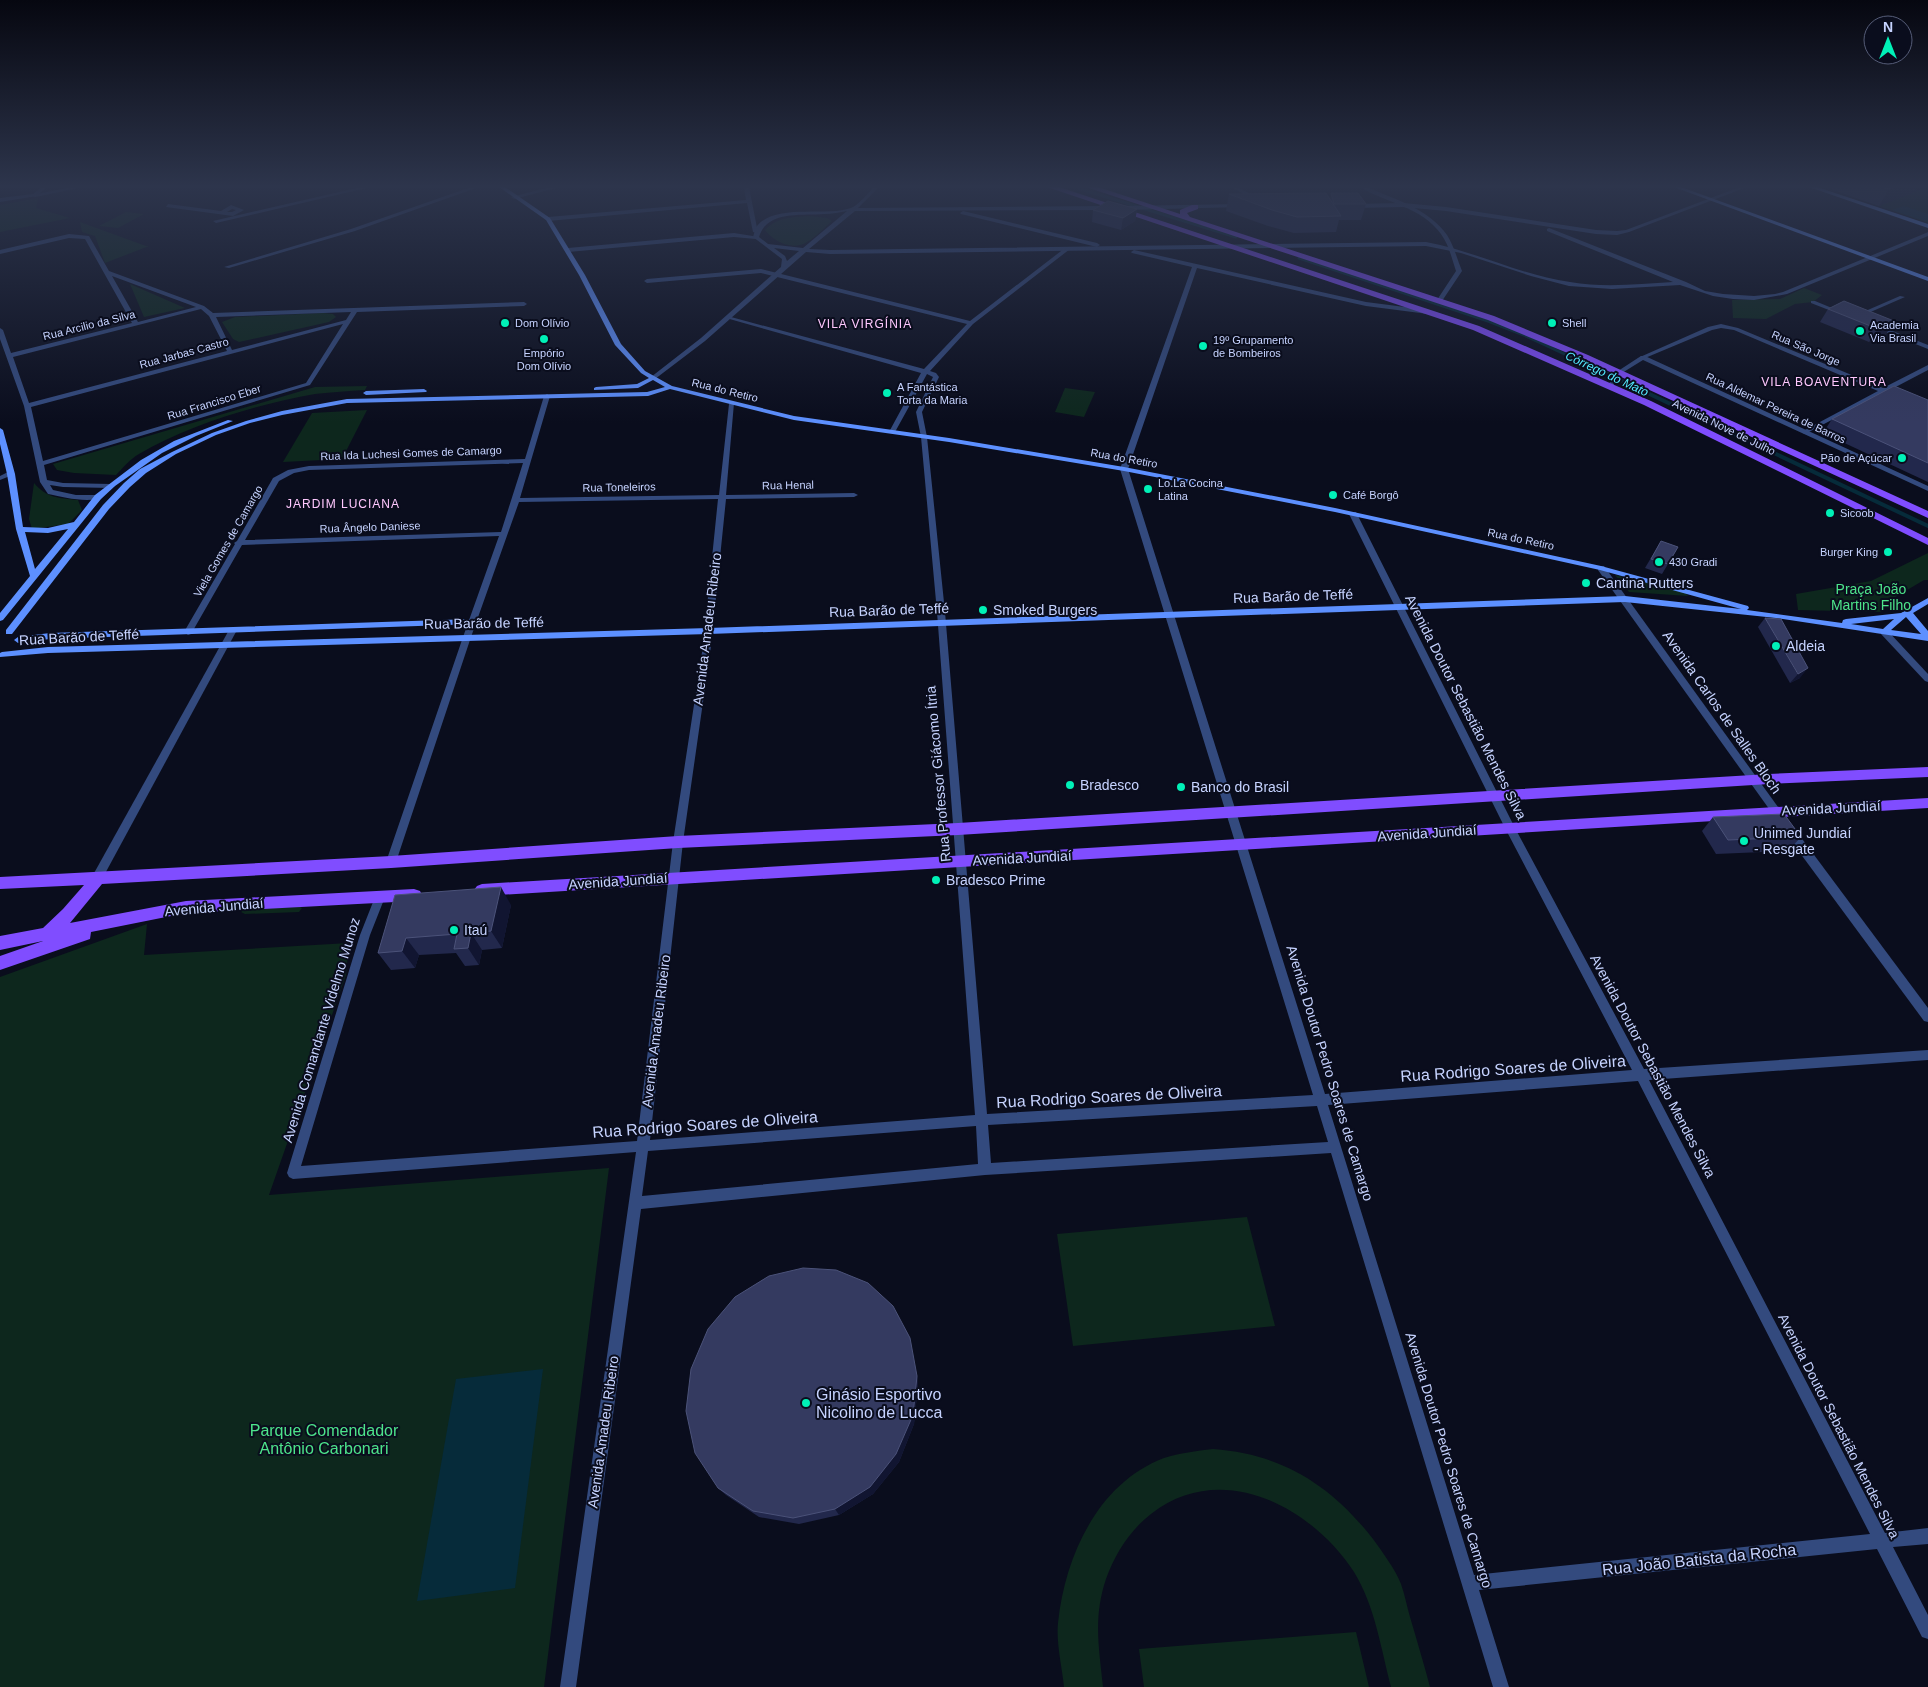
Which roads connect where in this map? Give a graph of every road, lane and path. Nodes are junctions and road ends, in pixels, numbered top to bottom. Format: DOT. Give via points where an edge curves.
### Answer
graph roads {
  1 [pos="1195,265"];
  2 [pos="103,266"];
  3 [pos="231,266"];
  4 [pos="576,266"];
  5 [pos="786,266"];
  6 [pos="1045,266"];
  7 [pos="1198,266"];
  8 [pos="1288,266"];
  9 [pos="1333,266"];
  10 [pos="1456,266"];
  11 [pos="1509,266"];
  12 [pos="1641,266"];
  13 [pos="1851,266"];
  14 [pos="1891,266"];
  15 [pos="227,267"];
  16 [pos="783,268"];
  17 [pos="107,272"];
  18 [pos="776,274"];
  19 [pos="1928,279"];
  20 [pos="647,281"];
  21 [pos="1684,284"];
  22 [pos="1379,296"];
  23 [pos="1902,297"];
  24 [pos="1440,300"];
  25 [pos="1814,302"];
  26 [pos="524,304"];
  27 [pos="1366,304"];
  28 [pos="202,307"];
  29 [pos="355,310"];
  30 [pos="1429,312"];
  31 [pos="212,314"];
  32 [pos="728,318"];
  33 [pos="1854,318"];
  34 [pos="348,321"];
  35 [pos="1862,321"];
  36 [pos="971,323"];
  37 [pos="136,324"];
  38 [pos="1870,324"];
  39 [pos="0,330"];
  40 [pos="1928,347"];
  41 [pos="230,351"];
  42 [pos="9,356"];
  43 [pos="1643,357"];
  44 [pos="1928,367"];
  45 [pos="925,372"];
  46 [pos="653,378"];
  47 [pos="1616,378"];
  48 [pos="670,387"];
  49 [pos="561,390"];
  50 [pos="1882,390"];
  51 [pos="547,396"];
  52 [pos="1905,401"];
  53 [pos="732,404"];
  54 [pos="26,406"];
  55 [pos="0,430"];
  56 [pos="892,432"];
  57 [pos="1805,432"];
  58 [pos="924,437"];
  59 [pos="528,461"];
  60 [pos="41,464"];
  61 [pos="295,469"];
  62 [pos="1124,469"];
  63 [pos="11,474"];
  64 [pos="0,478"];
  65 [pos="44,482"];
  66 [pos="111,486"];
  67 [pos="1928,489"];
  68 [pos="854,495"];
  69 [pos="98,497"];
  70 [pos="722,497"];
  71 [pos="516,500"];
  72 [pos="1353,514"];
  73 [pos="1928,515"];
  74 [pos="77,524"];
  75 [pos="20,529"];
  76 [pos="503,534"];
  77 [pos="1928,542"];
  78 [pos="238,543"];
  79 [pos="1601,568"];
  80 [pos="34,578"];
  81 [pos="1625,599"];
  82 [pos="1928,601"];
  83 [pos="1398,607"];
  84 [pos="1170,614"];
  85 [pos="1905,614"];
  86 [pos="1775,616"];
  87 [pos="0,618"];
  88 [pos="449,622"];
  89 [pos="472,622"];
  90 [pos="941,622"];
  91 [pos="1833,623"];
  92 [pos="233,630"];
  93 [pos="709,631"];
  94 [pos="5,632"];
  95 [pos="188,632"];
  96 [pos="1884,632"];
  97 [pos="467,637"];
  98 [pos="1928,637"];
  99 [pos="424,638"];
  100 [pos="18,640"];
  101 [pos="226,645"];
  102 [pos="1,656"];
  103 [pos="1928,679"];
  104 [pos="1928,772"];
  105 [pos="1754,780"];
  106 [pos="1495,797"];
  107 [pos="1928,803"];
  108 [pos="1776,811"];
  109 [pos="1230,812"];
  110 [pos="1510,828"];
  111 [pos="958,829"];
  112 [pos="678,842"];
  113 [pos="1241,846"];
  114 [pos="391,862"];
  115 [pos="961,862"];
  116 [pos="97,878"];
  117 [pos="675,878"];
  118 [pos="0,883"];
  119 [pos="466,892"];
  120 [pos="426,894"];
  121 [pos="380,897"];
  122 [pos="144,914"];
  123 [pos="47,934"];
  124 [pos="0,943"];
  125 [pos="0,963"];
  126 [pos="1928,1017"];
  127 [pos="1928,1055"];
  128 [pos="1641,1075"];
  129 [pos="1321,1100"];
  130 [pos="980,1120"];
  131 [pos="643,1145"];
  132 [pos="1336,1147"];
  133 [pos="985,1169"];
  134 [pos="293,1173"];
  135 [pos="634,1203"];
  136 [pos="1928,1536"];
  137 [pos="1882,1541"];
  138 [pos="1470,1583"];
  139 [pos="1928,1631"];
  140 [pos="568,1687"];
  141 [pos="1501,1687"];
  1 -- 62 [label="street"];
  2 -- 17 [label="street"];
  3 -- 15 [label="street"];
  4 -- 46 [label="main road, Rua do Retiro" via="618,345"];
  5 -- 16 [label="street"];
  6 -- 36 [label="street"];
  7 -- 27 [label="street"];
  8 -- 22 [label="main road, Avenida Nove de Julho"];
  9 -- 24 [label="main road, Avenida Nove de Julho"];
  10 -- 24 [label="street" via="1457,276"];
  11 -- 21 [label="street" via="1568,284"];
  12 -- 21 [label="street"];
  13 -- 21 [label="street" via="1768,298 1718,296"];
  14 -- 19 [label="main road"];
  16 -- 18 [label="street"];
  17 -- 28 [label="street"];
  17 -- 37 [label="street"];
  18 -- 20 [label="street" via="747,271"];
  18 -- 32 [label="street"];
  18 -- 36 [label="street"];
  22 -- 27 [label="street"];
  22 -- 30 [label="main road, Avenida Nove de Julho"];
  23 -- 33 [label="street"];
  24 -- 47 [label="main road, Avenida Nove de Julho" via="1530,334"];
  25 -- 33 [label="street"];
  26 -- 29 [label="street"];
  27 -- 30 [label="street"];
  28 -- 31 [label="street"];
  28 -- 37 [label="street, Rua Arcilio da Silva"];
  29 -- 31 [label="street"];
  29 -- 34 [label="street, Rua Francisco Eber"];
  30 -- 47 [label="main road, Avenida Nove de Julho"];
  31 -- 41 [label="street"];
  32 -- 45 [label="street"];
  32 -- 46 [label="street"];
  33 -- 35 [label="street"];
  34 -- 41 [label="street, Rua Jarbas Castro"];
  34 -- 60 [label="street, Rua Francisco Eber" via="308,384"];
  36 -- 45 [label="street"];
  37 -- 42 [label="street, Rua Arcilio da Silva"];
  38 -- 40 [label="street"];
  39 -- 42 [label="street"];
  41 -- 54 [label="street, Rua Jarbas Castro"];
  42 -- 54 [label="street"];
  43 -- 47 [label="street"];
  43 -- 50 [label="street, Rua São Jorge" via="1721,326 1736,329"];
  43 -- 57 [label="street, Rua Aldemar Pereira de Barros"];
  44 -- 50 [label="street"];
  45 -- 56 [label="street"];
  45 -- 58 [label="street, Rua Professor Giácomo Ítria" via="936,377 919,412"];
  46 -- 48 [label="main road, Rua do Retiro"];
  46 -- 49 [label="main road" via="638,386"];
  47 -- 73 [label="main road, Avenida Nove de Julho"];
  47 -- 77 [label="main road, Avenida Nove de Julho"];
  48 -- 51 [label="main road" via="648,394"];
  48 -- 53 [label="main road, Rua do Retiro"];
  49 -- 51 [label="main road"];
  49 -- 66 [label="main road" via="360,394 279,408 207,428 162,450"];
  50 -- 52 [label="street, Rua São Jorge"];
  50 -- 57 [label="street"];
  51 -- 59 [label="street"];
  51 -- 94 [label="main road" via="346,401 282,413 214,434 143,471 128,485 106,507"];
  53 -- 56 [label="main road, Rua do Retiro" via="794,418"];
  53 -- 70 [label="street, Avenida Amadeu Ribeiro"];
  54 -- 60 [label="street"];
  55 -- 63 [label="main road"];
  56 -- 58 [label="main road, Rua do Retiro"];
  57 -- 67 [label="street, Rua Aldemar Pereira de Barros"];
  58 -- 62 [label="main road, Rua do Retiro"];
  58 -- 90 [label="street, Rua Professor Giácomo Ítria"];
  59 -- 61 [label="street, Rua Ida Luchesi Gomes de Camargo"];
  59 -- 71 [label="street"];
  60 -- 65 [label="street"];
  61 -- 78 [label="street, Viela Gomes de Camargo" via="276,480"];
  62 -- 72 [label="main road, Rua do Retiro"];
  62 -- 84 [label="street, Avenida Doutor Pedro Soares de Camargo"];
  63 -- 64 [label="street"];
  63 -- 75 [label="main road"];
  65 -- 66 [label="street"];
  65 -- 69 [label="street" via="51,492"];
  66 -- 69 [label="main road"];
  68 -- 70 [label="street, Rua Henal"];
  69 -- 74 [label="main road"];
  70 -- 71 [label="street, Rua Toneleiros"];
  70 -- 93 [label="street, Avenida Amadeu Ribeiro"];
  71 -- 76 [label="street"];
  72 -- 79 [label="main road, Rua do Retiro"];
  72 -- 83 [label="street, Avenida Doutor Sebastião Mendes Silva"];
  74 -- 75 [label="main road" via="59,531"];
  74 -- 80 [label="main road"];
  75 -- 80 [label="main road"];
  76 -- 78 [label="street, Rua Ângelo Daniese"];
  76 -- 89 [label="street"];
  78 -- 95 [label="street, Viela Gomes de Camargo"];
  79 -- 81 [label="street, Avenida Carlos de Salles Bloch"];
  79 -- 86 [label="main road, Rua do Retiro"];
  80 -- 87 [label="main road"];
  81 -- 83 [label="main road, Rua Barão de Teffé"];
  81 -- 86 [label="main road, Rua Barão de Teffé"];
  81 -- 105 [label="street, Avenida Carlos de Salles Bloch"];
  82 -- 85 [label="main road"];
  83 -- 84 [label="main road, Rua Barão de Teffé"];
  83 -- 106 [label="street, Avenida Doutor Sebastião Mendes Silva"];
  84 -- 90 [label="main road, Rua Barão de Teffé"];
  84 -- 109 [label="street, Avenida Doutor Pedro Soares de Camargo"];
  85 -- 91 [label="main road, Rua do Retiro"];
  85 -- 96 [label="main road"];
  85 -- 98 [label="main road"];
  86 -- 91 [label="main road, Rua do Retiro"];
  88 -- 89 [label="main road, Rua Barão de Teffé"];
  88 -- 92 [label="main road, Rua Barão de Teffé"];
  88 -- 99 [label="main road"];
  89 -- 97 [label="street"];
  90 -- 93 [label="main road, Rua Barão de Teffé"];
  90 -- 111 [label="street, Rua Professor Giácomo Ítria"];
  91 -- 96 [label="main road, Rua do Retiro"];
  92 -- 95 [label="main road, Rua Barão de Teffé"];
  92 -- 101 [label="street"];
  93 -- 97 [label="main road, Rua Barão de Teffé"];
  93 -- 112 [label="street, Avenida Amadeu Ribeiro"];
  94 -- 100 [label="main road" via="16,635"];
  95 -- 100 [label="main road, Rua Barão de Teffé"];
  96 -- 98 [label="main road, Rua do Retiro"];
  96 -- 103 [label="street"];
  97 -- 99 [label="main road, Rua Barão de Teffé"];
  97 -- 114 [label="street"];
  99 -- 101 [label="main road, Rua Barão de Teffé"];
  100 -- 102 [label="main road"];
  101 -- 102 [label="main road, Rua Barão de Teffé" via="48,650"];
  101 -- 116 [label="street"];
  104 -- 105 [label="main road"];
  105 -- 106 [label="main road"];
  105 -- 108 [label="street, Avenida Carlos de Salles Bloch"];
  106 -- 109 [label="main road"];
  106 -- 110 [label="street, Avenida Doutor Sebastião Mendes Silva"];
  107 -- 108 [label="main road, Avenida Jundiaí"];
  108 -- 110 [label="main road, Avenida Jundiaí"];
  108 -- 126 [label="street, Avenida Carlos de Salles Bloch"];
  109 -- 111 [label="main road"];
  109 -- 113 [label="street, Avenida Doutor Pedro Soares de Camargo"];
  110 -- 113 [label="main road, Avenida Jundiaí"];
  110 -- 128 [label="street, Avenida Doutor Sebastião Mendes Silva"];
  111 -- 112 [label="main road"];
  111 -- 115 [label="street, Rua Professor Giácomo Ítria"];
  112 -- 114 [label="main road"];
  112 -- 117 [label="street, Avenida Amadeu Ribeiro"];
  113 -- 115 [label="main road, Avenida Jundiaí"];
  113 -- 129 [label="street, Avenida Doutor Pedro Soares de Camargo"];
  114 -- 116 [label="main road"];
  115 -- 117 [label="main road, Avenida Jundiaí"];
  115 -- 130 [label="street, Rua Professor Giácomo Ítria"];
  116 -- 118 [label="main road"];
  116 -- 123 [label="main road" via="69,915"];
  117 -- 119 [label="main road, Avenida Jundiaí"];
  117 -- 131 [label="street, Avenida Amadeu Ribeiro"];
  120 -- 121 [label="main road, Avenida Jundiaí"];
  121 -- 122 [label="main road, Avenida Jundiaí" via="186,907"];
  121 -- 134 [label="street, Avenida Comandante Videlmo Munoz" via="365,935"];
  122 -- 123 [label="main road, Avenida Jundiaí"];
  122 -- 125 [label="main road"];
  123 -- 124 [label="main road, Avenida Jundiaí"];
  123 -- 125 [label="main road"];
  127 -- 128 [label="street, Rua Rodrigo Soares de Oliveira"];
  128 -- 129 [label="street, Rua Rodrigo Soares de Oliveira"];
  128 -- 137 [label="street, Avenida Doutor Sebastião Mendes Silva"];
  129 -- 130 [label="street, Rua Rodrigo Soares de Oliveira"];
  129 -- 132 [label="street, Avenida Doutor Pedro Soares de Camargo"];
  130 -- 131 [label="street, Rua Rodrigo Soares de Oliveira"];
  130 -- 133 [label="street, Rua Professor Giácomo Ítria"];
  131 -- 134 [label="street, Rua Rodrigo Soares de Oliveira"];
  131 -- 135 [label="street, Avenida Amadeu Ribeiro"];
  132 -- 133 [label="street"];
  132 -- 138 [label="street, Avenida Doutor Pedro Soares de Camargo"];
  133 -- 135 [label="street"];
  135 -- 140 [label="street, Avenida Amadeu Ribeiro"];
  136 -- 137 [label="street, Rua João Batista da Rocha"];
  137 -- 138 [label="street, Rua João Batista da Rocha"];
  137 -- 139 [label="street, Avenida Doutor Sebastião Mendes Silva"];
  138 -- 141 [label="street, Avenida Doutor Pedro Soares de Camargo"];
}
